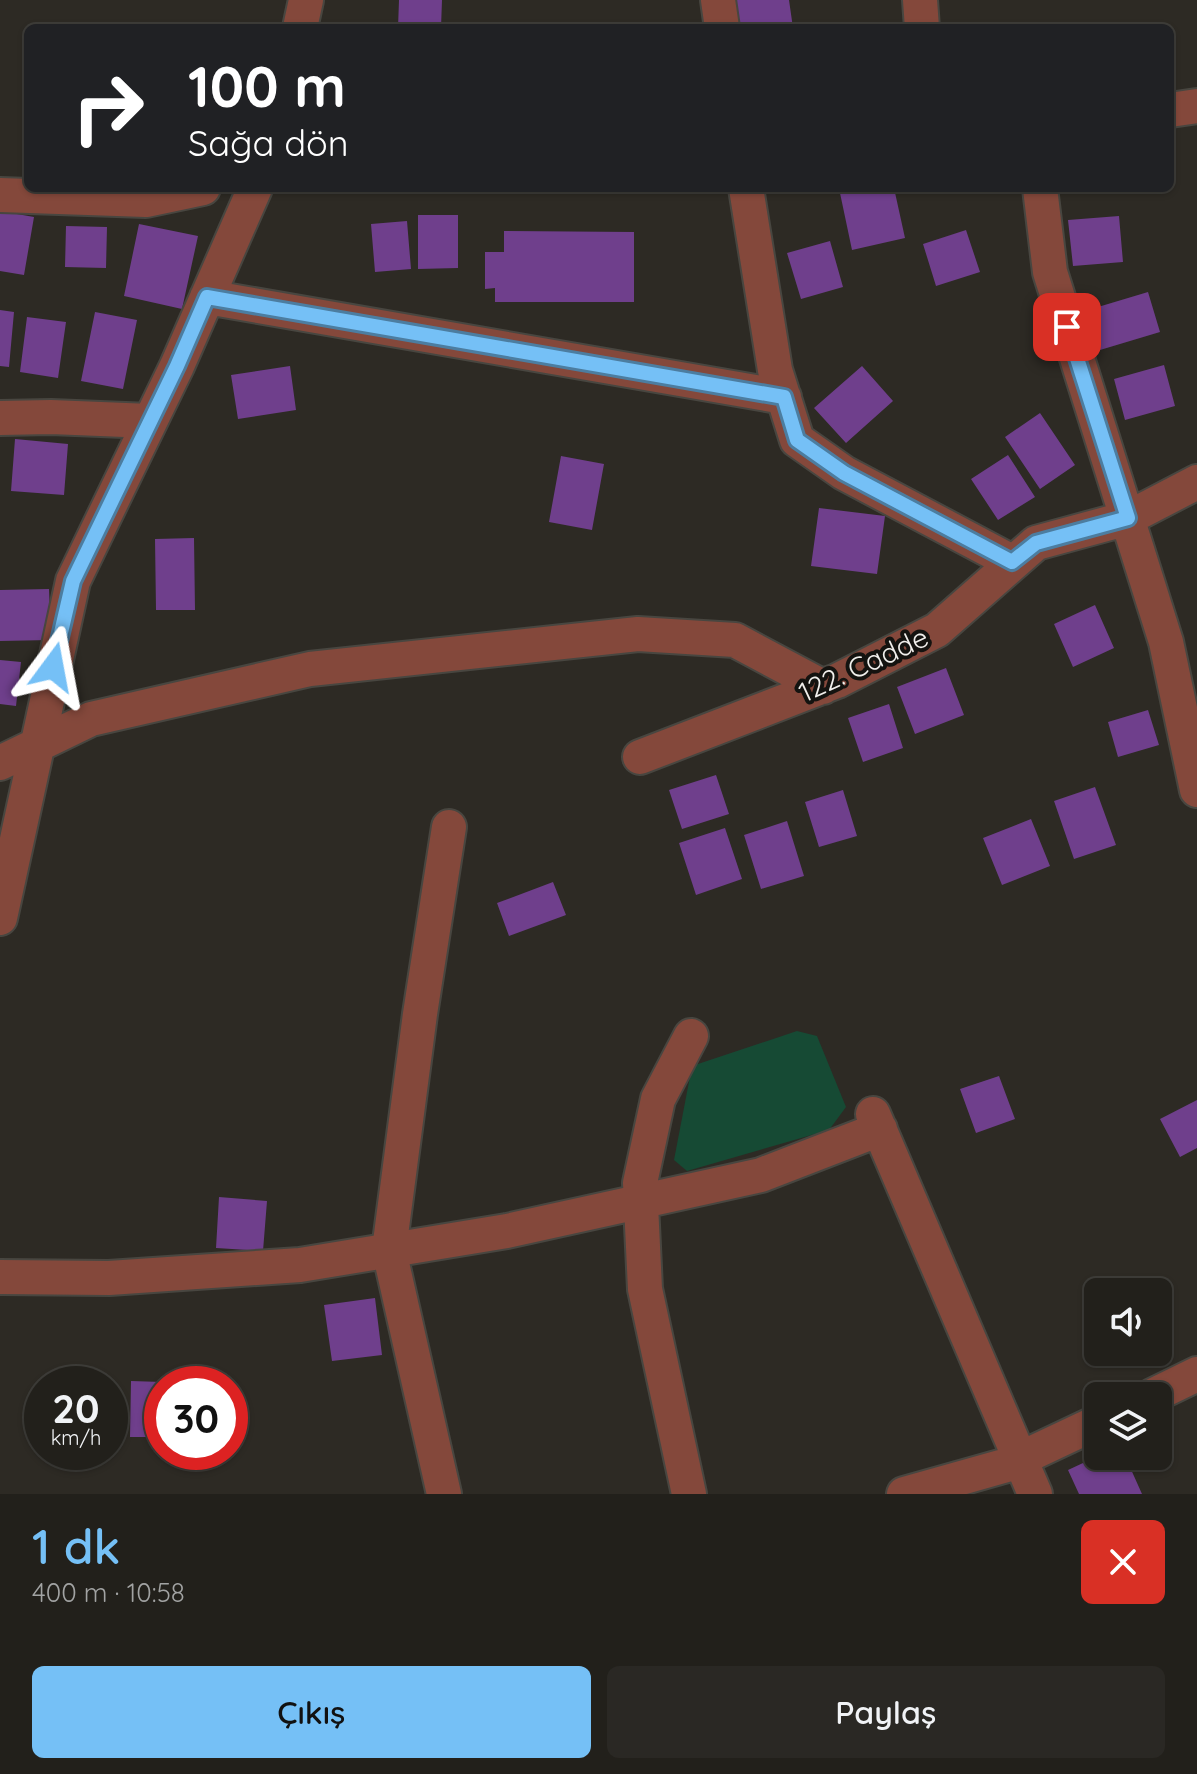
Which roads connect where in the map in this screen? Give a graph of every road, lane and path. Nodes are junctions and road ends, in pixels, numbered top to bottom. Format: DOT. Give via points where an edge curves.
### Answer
graph roads {
  1 [pos="306,0"];
  2 [pos="718,0"];
  3 [pos="920,0"];
  4 [pos="301,24"];
  5 [pos="721,24"];
  6 [pos="922,24"];
  7 [pos="1197,106"];
  8 [pos="1174,109"];
  9 [pos="184,192"];
  10 [pos="253,192"];
  11 [pos="747,192"];
  12 [pos="1040,192"];
  13 [pos="0,195"];
  14 [pos="207,297"];
  15 [pos="784,397"];
  16 [pos="0,418"];
  17 [pos="150,421"];
  18 [pos="1197,482"];
  19 [pos="1128,518"];
  20 [pos="1012,562"];
  21 [pos="823,687"];
  22 [pos="37,744"];
  23 [pos="640,757"];
  24 [pos="0,763"];
  25 [pos="1197,790"];
  26 [pos="449,827"];
  27 [pos="0,918"];
  28 [pos="691,1036"];
  29 [pos="641,1201"];
  30 [pos="389,1250"];
  31 [pos="0,1277"];
  32 [pos="1197,1374"];
  33 [pos="1172,1386"];
  34 [pos="1084,1429"];
  35 [pos="1021,1458"];
  36 [pos="444,1494"];
  37 [pos="689,1494"];
  38 [pos="904,1494"];
  39 [pos="1035,1494"];
  1 -- 4 [label="street"];
  2 -- 5 [label="street"];
  3 -- 6 [label="street"];
  7 -- 8 [label="street"];
  9 -- 13 [label="street" via="146,200"];
  10 -- 14 [label="street"];
  11 -- 15 [label="street" via="775,370"];
  12 -- 19 [label="street" via="1050,272"];
  14 -- 15 [label="street"];
  14 -- 17 [label="street"];
  15 -- 20 [label="street" via="797,440 844,473"];
  16 -- 17 [label="street"];
  17 -- 22 [label="street" via="73,581"];
  18 -- 19 [label="street, 122. Cadde"];
  19 -- 20 [label="street, 122. Cadde" via="1036,543"];
  19 -- 25 [label="street" via="1166,642"];
  20 -- 21 [label="street, 122. Cadde" via="937,630"];
  21 -- 22 [label="street" via="735,640 638,634 310,669 91,719"];
  21 -- 23 [label="street, 122. Cadde"];
  22 -- 24 [label="street"];
  22 -- 27 [label="street"];
  26 -- 30 [label="street"];
  28 -- 29 [label="street" via="658,1099"];
  29 -- 30 [label="street"];
  29 -- 35 [label="street" via="761,1175 877,1122"];
  29 -- 37 [label="street" via="645,1289"];
  30 -- 31 [label="street" via="300,1265 109,1278"];
  30 -- 36 [label="street"];
  32 -- 33 [label="street"];
  34 -- 35 [label="street"];
  35 -- 38 [label="street"];
  35 -- 39 [label="street"];
}
